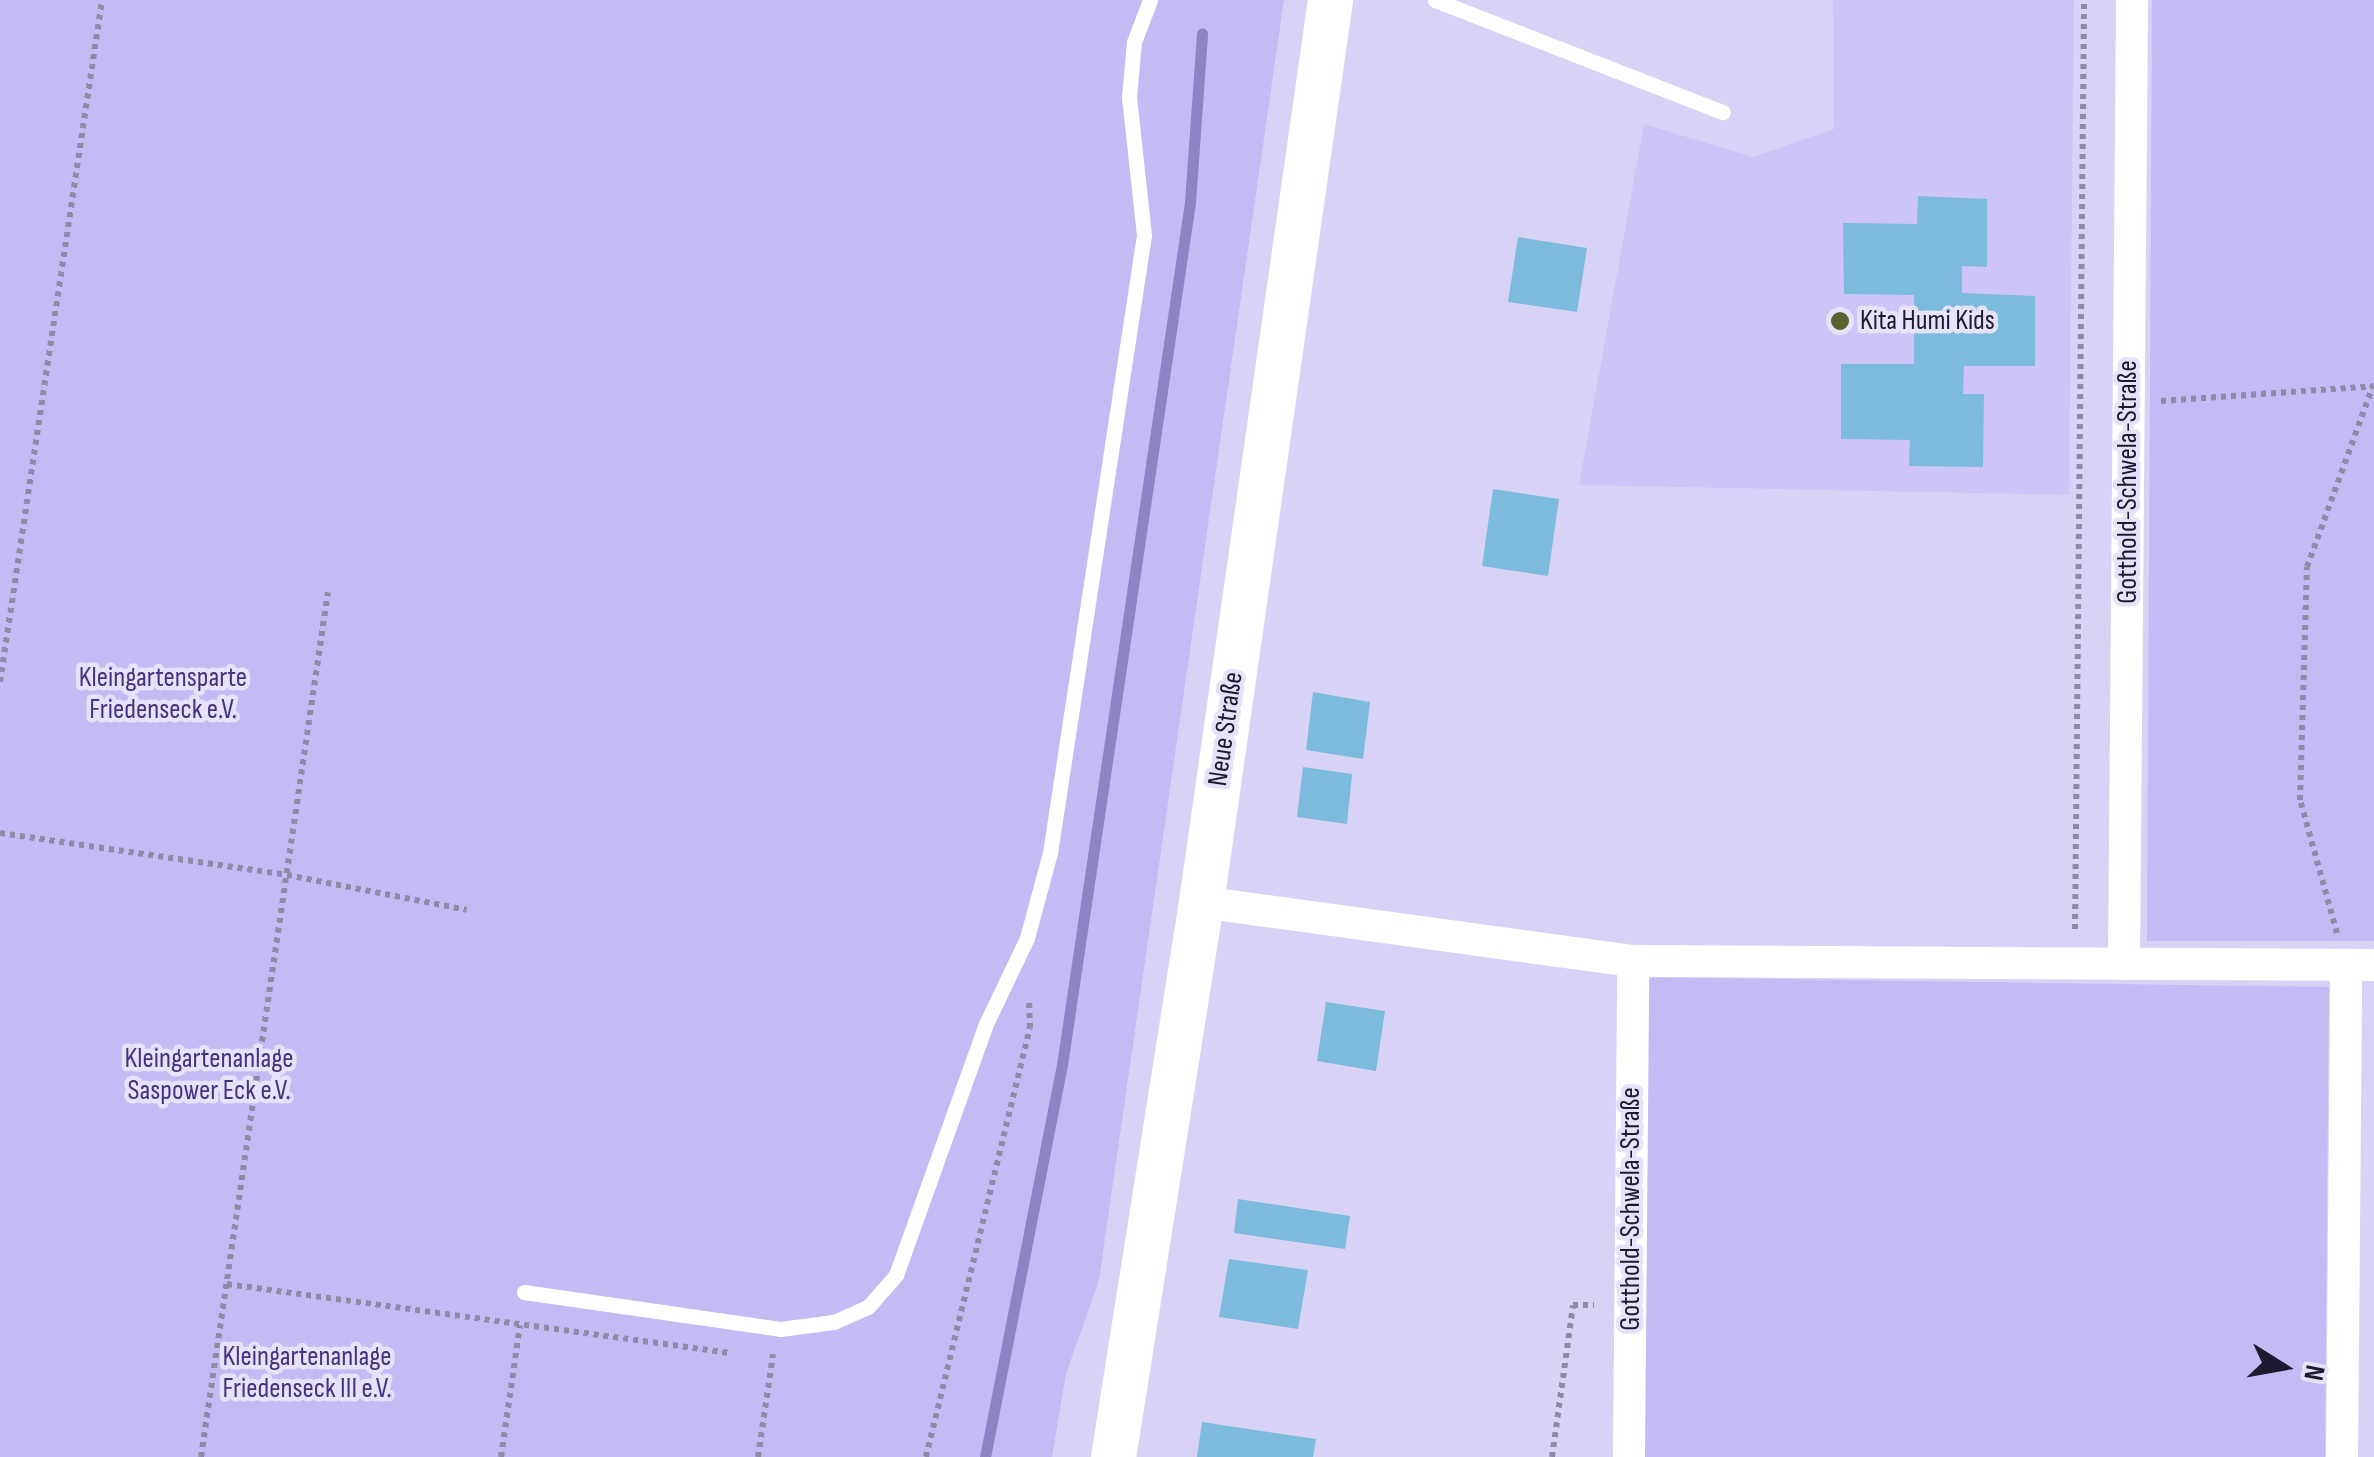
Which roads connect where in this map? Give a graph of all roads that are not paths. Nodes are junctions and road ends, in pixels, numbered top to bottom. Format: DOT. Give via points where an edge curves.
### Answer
graph roads {
  1 [pos="1150,0"];
  2 [pos="1330,0"];
  3 [pos="1436,0"];
  4 [pos="2132,0"];
  5 [pos="1723,112"];
  6 [pos="1201,902"];
  7 [pos="1633,961"];
  8 [pos="2124,964"];
  9 [pos="2360,965"];
  10 [pos="524,1292"];
  11 [pos="1114,1457"];
  12 [pos="1629,1457"];
  13 [pos="2342,1457"];
  1 -- 10 [label="lane" via="1134,42 1129,97 1144,234 1050,853 1026,938 984,1026 896,1275 868,1307 834,1322 780,1329"];
  2 -- 6 [label="street, Neue Straße"];
  3 -- 5 [label="lane"];
  4 -- 8 [label="street, Gotthold-Schwela-Straße"];
  6 -- 7 [label="street"];
  6 -- 11 [label="street, Neue Straße"];
  7 -- 8 [label="street"];
  7 -- 12 [label="street, Gotthold-Schwela-Straße"];
  8 -- 9 [label="street"];
  9 -- 13 [label="street"];
}
